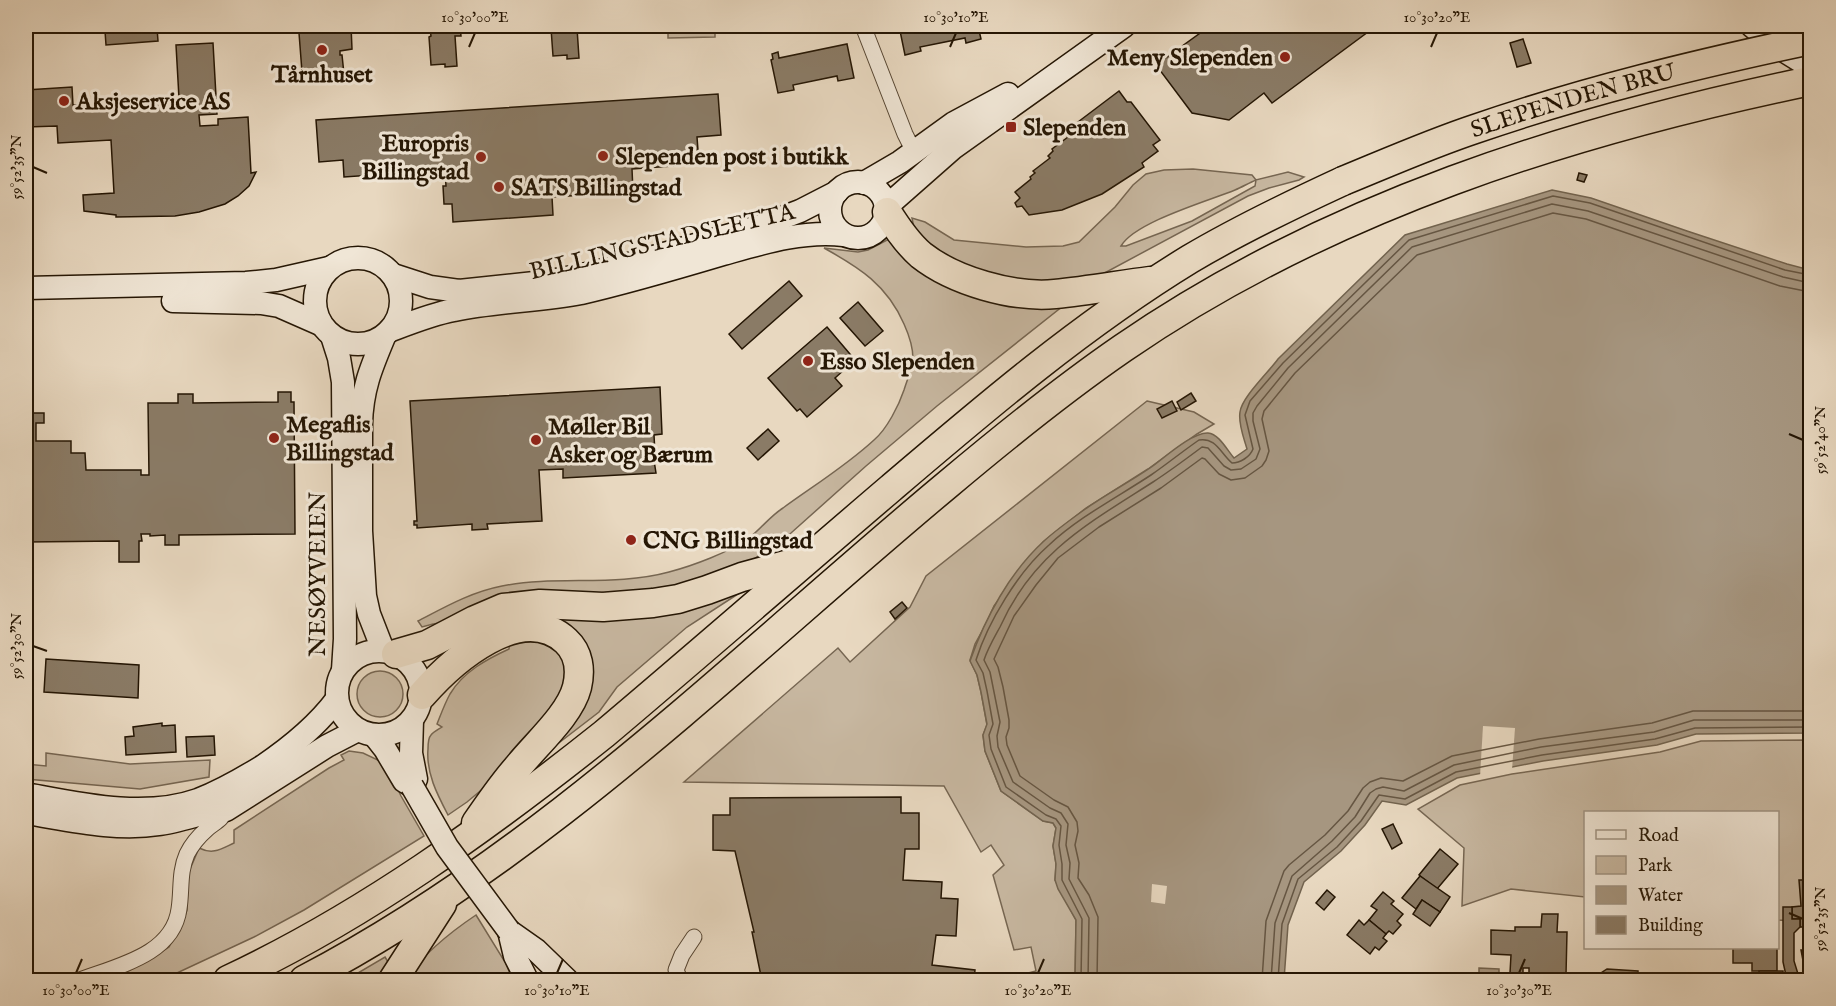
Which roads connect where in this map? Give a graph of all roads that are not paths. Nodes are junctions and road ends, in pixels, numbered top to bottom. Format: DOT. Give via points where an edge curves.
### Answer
graph roads {
  1 [pos="863,26"];
  2 [pos="1108,26"];
  3 [pos="1124,26"];
  4 [pos="1752,26"];
  5 [pos="1810,40"];
  6 [pos="1810,66"];
  7 [pos="1810,81"];
  8 [pos="914,152"];
  9 [pos="864,183"];
  10 [pos="837,192"];
  11 [pos="886,210"];
  12 [pos="844,235"];
  13 [pos="329,268"];
  14 [pos="393,275"];
  15 [pos="1158,279"];
  16 [pos="26,288"];
  17 [pos="26,302"];
  18 [pos="326,330"];
  19 [pos="387,334"];
  20 [pos="809,558"];
  21 [pos="389,652"];
  22 [pos="343,670"];
  23 [pos="337,699"];
  24 [pos="415,718"];
  25 [pos="372,738"];
  26 [pos="412,786"];
  27 [pos="26,794"];
  28 [pos="226,810"];
  29 [pos="26,813"];
  30 [pos="466,839"];
  31 [pos="448,895"];
  32 [pos="509,931"];
  33 [pos="694,937"];
  34 [pos="563,977"];
  35 [pos="80,981"];
  36 [pos="228,981"];
  37 [pos="304,981"];
  38 [pos="393,981"];
  39 [pos="527,981"];
  40 [pos="681,981"];
  1 -- 8 [label="street"];
  2 -- 8 [label="main road" via="1042,73 954,123"];
  3 -- 11 [label="main road" via="953,148"];
  4 -- 6 [label="main road"];
  5 -- 15 [label="highway, SLEPENDEN BRU, bridge" via="1613,86 1465,133 1343,181 1249,227"];
  7 -- 31 [label="highway, SLEPENDEN BRU" via="1557,145 1423,190 1209,294 1124,347 984,454 626,761 561,814"];
  8 -- 9 [label="main road"];
  9 -- 10 [label="main road" via="854,182"];
  9 -- 11 [label="main road" via="876,189"];
  10 -- 12 [label="main road" via="831,200 831,220"];
  10 -- 14 [label="main road, BILLINGSTADSLETTA" via="758,227 578,276 459,291"];
  11 -- 12 [label="main road" via="884,222 872,236"];
  11 -- 15 [label="highway" via="908,242 933,263 999,289 1054,294"];
  12 -- 19 [label="main road, BILLINGSTADSLETTA" via="806,235 761,243 580,293 432,315"];
  13 -- 14 [label="main road" via="347,259 368,259"];
  13 -- 16 [label="main road" via="246,283"];
  13 -- 18 [label="main road" via="315,294 316,314"];
  14 -- 19 [label="main road" via="399,286 400,310"];
  15 -- 20 [label="highway, SLEPENDEN BRU" via="1060,348"];
  17 -- 18 [label="main road" via="261,303 279,306"];
  18 -- 19 [label="main road" via="340,341 360,345"];
  18 -- 22 [label="main road, NESØYVEIEN" via="339,358 343,382"];
  19 -- 21 [label="main road, NESØYVEIEN" via="367,378 362,406 361,531 369,614"];
  20 -- 21 [label="highway" via="670,600 603,607 540,604 503,608 427,645"];
  20 -- 30 [label="highway, SLEPENDEN BRU" via="604,734"];
  21 -- 22 [label="main road" via="366,652"];
  21 -- 24 [label="main road" via="407,660 421,682"];
  22 -- 23 [label="main road"];
  23 -- 25 [label="main road" via="350,723"];
  23 -- 27 [label="main road" via="286,750 240,780 197,800 135,808"];
  24 -- 25 [label="main road" via="395,732"];
  24 -- 26 [label="main road" via="416,779"];
  24 -- 30 [label="highway" via="437,678 485,641 514,629 551,631 576,653 579,675 572,699 492,798"];
  25 -- 26 [label="main road"];
  25 -- 28 [label="main road" via="327,746"];
  26 -- 32 [label="main road, bridge" via="433,827"];
  28 -- 29 [label="main road" via="159,824 127,826"];
  28 -- 35 [label="street" via="188,852 181,873 179,909 165,939 149,953"];
  30 -- 36 [label="highway, SLEPENDEN BRU" via="317,935"];
  31 -- 37 [label="highway, SLEPENDEN BRU"];
  31 -- 38 [label="highway"];
  32 -- 34 [label="main road" via="536,950"];
  32 -- 39 [label="main road"];
  33 -- 40 [label="street" via="676,970"];
}
